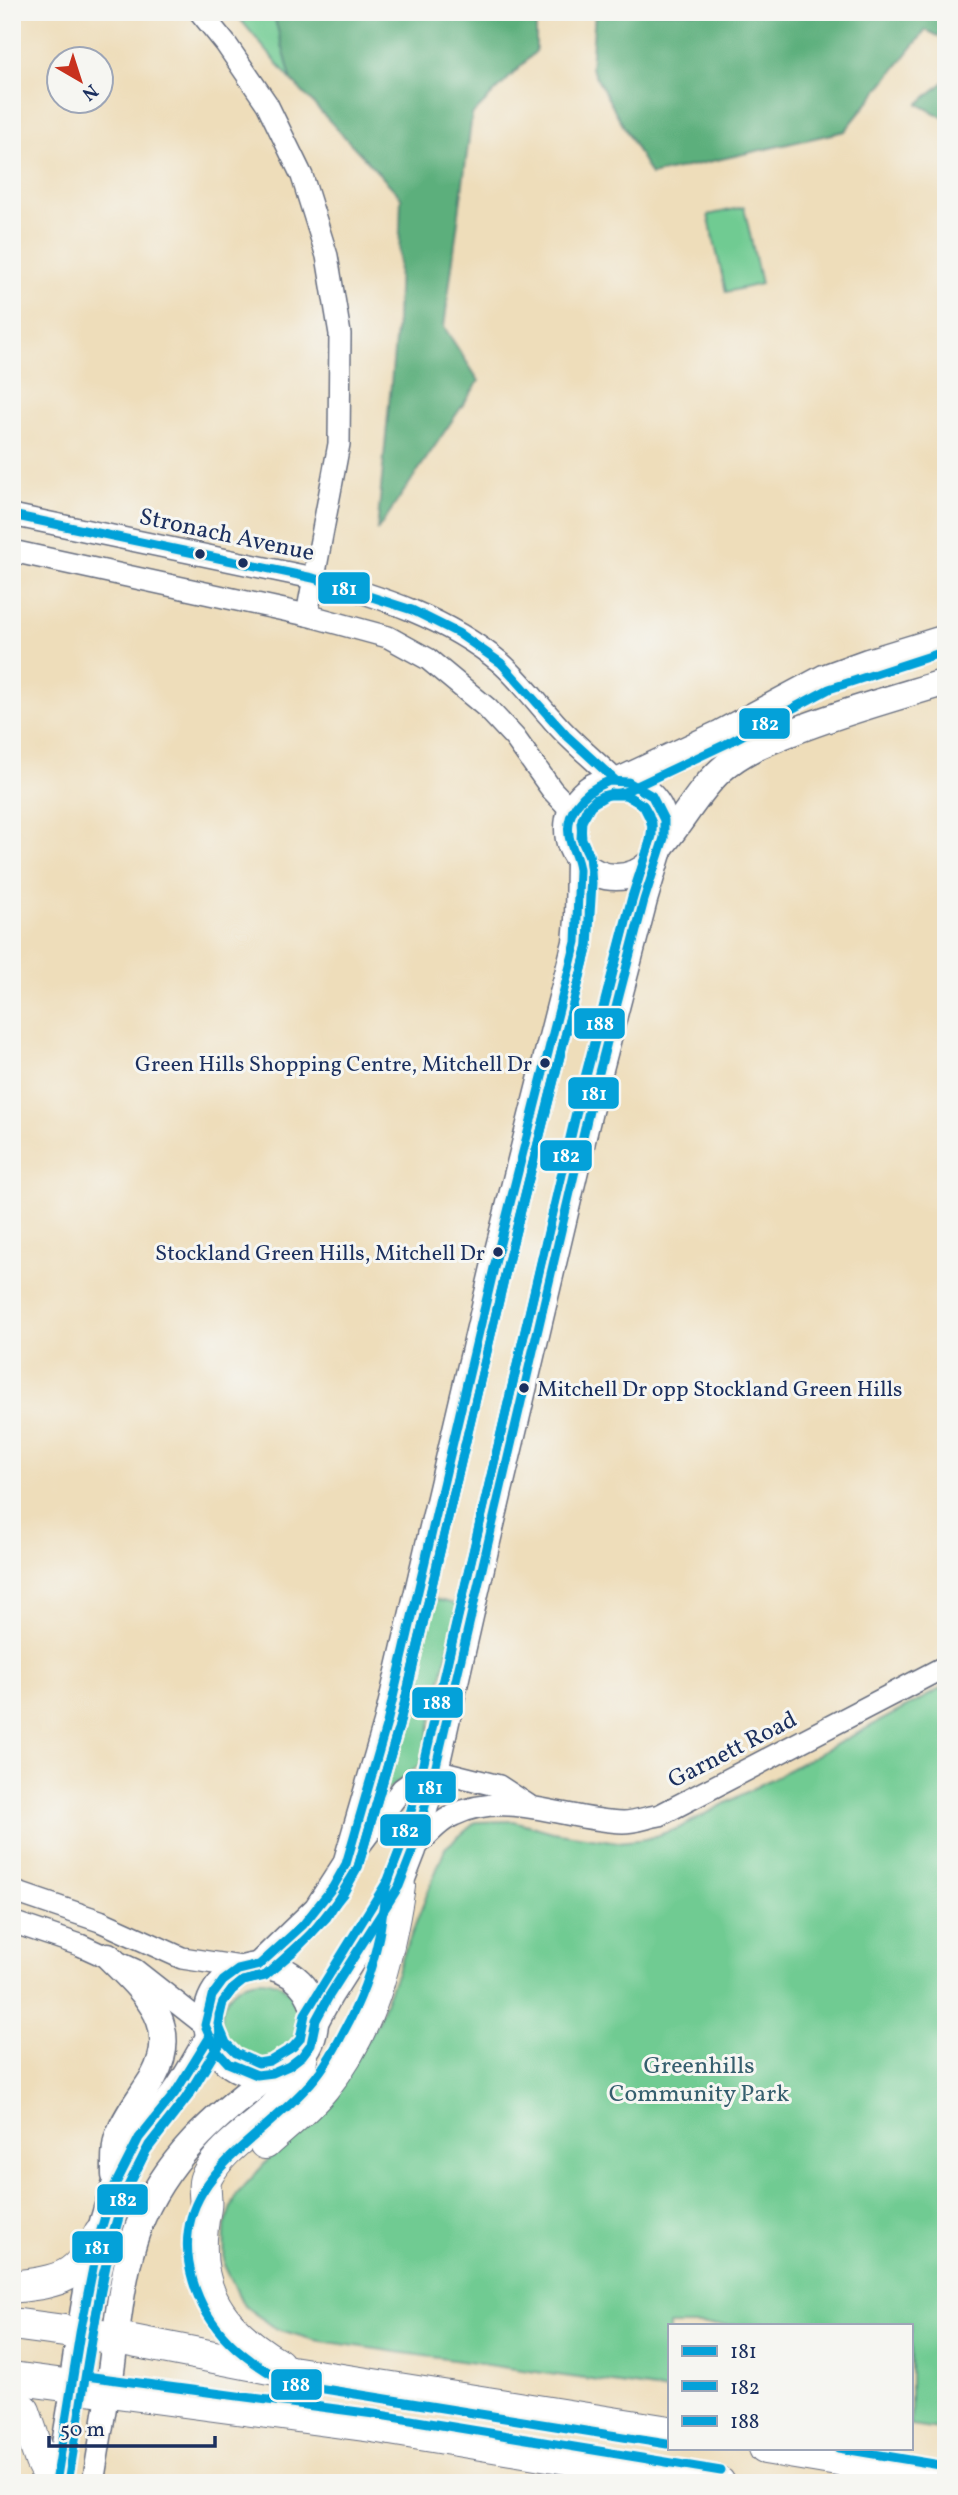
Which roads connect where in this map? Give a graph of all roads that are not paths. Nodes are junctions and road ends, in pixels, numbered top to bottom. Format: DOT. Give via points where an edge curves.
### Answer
graph roads {
  1 [pos="200,12"];
  2 [pos="12,515"];
  3 [pos="12,551"];
  4 [pos="313,578"];
  5 [pos="307,615"];
  6 [pos="946,638"];
  7 [pos="946,682"];
  8 [pos="618,781"];
  9 [pos="572,811"];
  10 [pos="660,850"];
  11 [pos="579,859"];
  12 [pos="946,1666"];
  13 [pos="435,1770"];
  14 [pos="528,1805"];
  15 [pos="413,1850"];
  16 [pos="346,1864"];
  17 [pos="399,1886"];
  18 [pos="12,1891"];
  19 [pos="12,1922"];
  20 [pos="108,1956"];
  21 [pos="253,1966"];
  22 [pos="316,2020"];
  23 [pos="207,2031"];
  24 [pos="302,2056"];
  25 [pos="273,2073"];
  26 [pos="114,2187"];
  27 [pos="206,2204"];
  28 [pos="100,2233"];
  29 [pos="12,2287"];
  30 [pos="12,2323"];
  31 [pos="79,2333"];
  32 [pos="117,2338"];
  33 [pos="291,2372"];
  34 [pos="12,2378"];
  35 [pos="72,2387"];
  36 [pos="108,2392"];
  37 [pos="12,2400"];
  38 [pos="668,2431"];
  39 [pos="777,2450"];
  40 [pos="946,2478"];
  41 [pos="54,2483"];
  42 [pos="93,2483"];
  43 [pos="719,2483"];
  1 -- 4 [label="street" via="267,104 302,176 327,256 340,334 339,444"];
  2 -- 4 [label="street, Stronach Avenue"];
  3 -- 5 [label="street"];
  4 -- 5 [label="street"];
  4 -- 8 [label="street, Stronach Avenue" via="418,612 462,636 517,677 566,734"];
  5 -- 9 [label="street" via="388,637 428,659 505,728"];
  6 -- 8 [label="main road" via="824,678"];
  7 -- 10 [label="main road" via="833,716 748,750 710,781"];
  8 -- 9 [label="main road" via="588,790"];
  8 -- 10 [label="main road" via="637,785 657,803 664,820"];
  9 -- 11 [label="main road" via="570,842"];
  10 -- 11 [label="main road" via="638,873 619,877 592,871"];
  10 -- 13 [label="main road" via="589,1111"];
  11 -- 16 [label="main road" via="573,954 387,1723"];
  12 -- 14 [label="street, Garnett Road" via="660,1815 626,1822 596,1820"];
  13 -- 14 [label="street, Garnett Road" via="499,1786"];
  13 -- 15 [label="main road"];
  13 -- 16 [label="street" via="402,1789"];
  14 -- 15 [label="street, Garnett Road" via="470,1809 452,1815"];
  15 -- 17 [label="main road"];
  16 -- 21 [label="main road" via="317,1909"];
  17 -- 22 [label="main road"];
  17 -- 27 [label="highway" via="381,1979 345,2055 297,2116 236,2168"];
  18 -- 21 [label="street" via="100,1921 182,1958"];
  19 -- 20 [label="street"];
  20 -- 23 [label="street" via="158,1985"];
  20 -- 26 [label="main road" via="150,2001 164,2026 164,2051 155,2074 117,2139"];
  21 -- 22 [label="main road" via="271,1965 304,1985"];
  21 -- 23 [label="main road" via="238,1970 212,1996"];
  22 -- 24 [label="main road" via="311,2044"];
  23 -- 25 [label="main road" via="228,2063 257,2075"];
  23 -- 26 [label="main road" via="175,2093 139,2138"];
  24 -- 25 [label="main road"];
  24 -- 27 [label="highway" via="292,2086 220,2157 205,2179"];
  25 -- 32 [label="main road" via="203,2130 165,2175 137,2230"];
  26 -- 28 [label="main road"];
  27 -- 33 [label="highway" via="200,2246 210,2295 241,2338"];
  28 -- 29 [label="highway" via="89,2255 68,2274"];
  28 -- 31 [label="main road"];
  30 -- 31 [label="highway"];
  31 -- 32 [label="highway"];
  31 -- 35 [label="main road"];
  32 -- 33 [label="highway"];
  32 -- 36 [label="main road"];
  33 -- 38 [label="highway"];
  34 -- 35 [label="highway"];
  35 -- 36 [label="highway"];
  35 -- 41 [label="street"];
  36 -- 42 [label="street"];
  36 -- 43 [label="highway" via="372,2426"];
  37 -- 41 [label="highway" via="24,2411 41,2461"];
  39 -- 40 [label="highway"];
}
